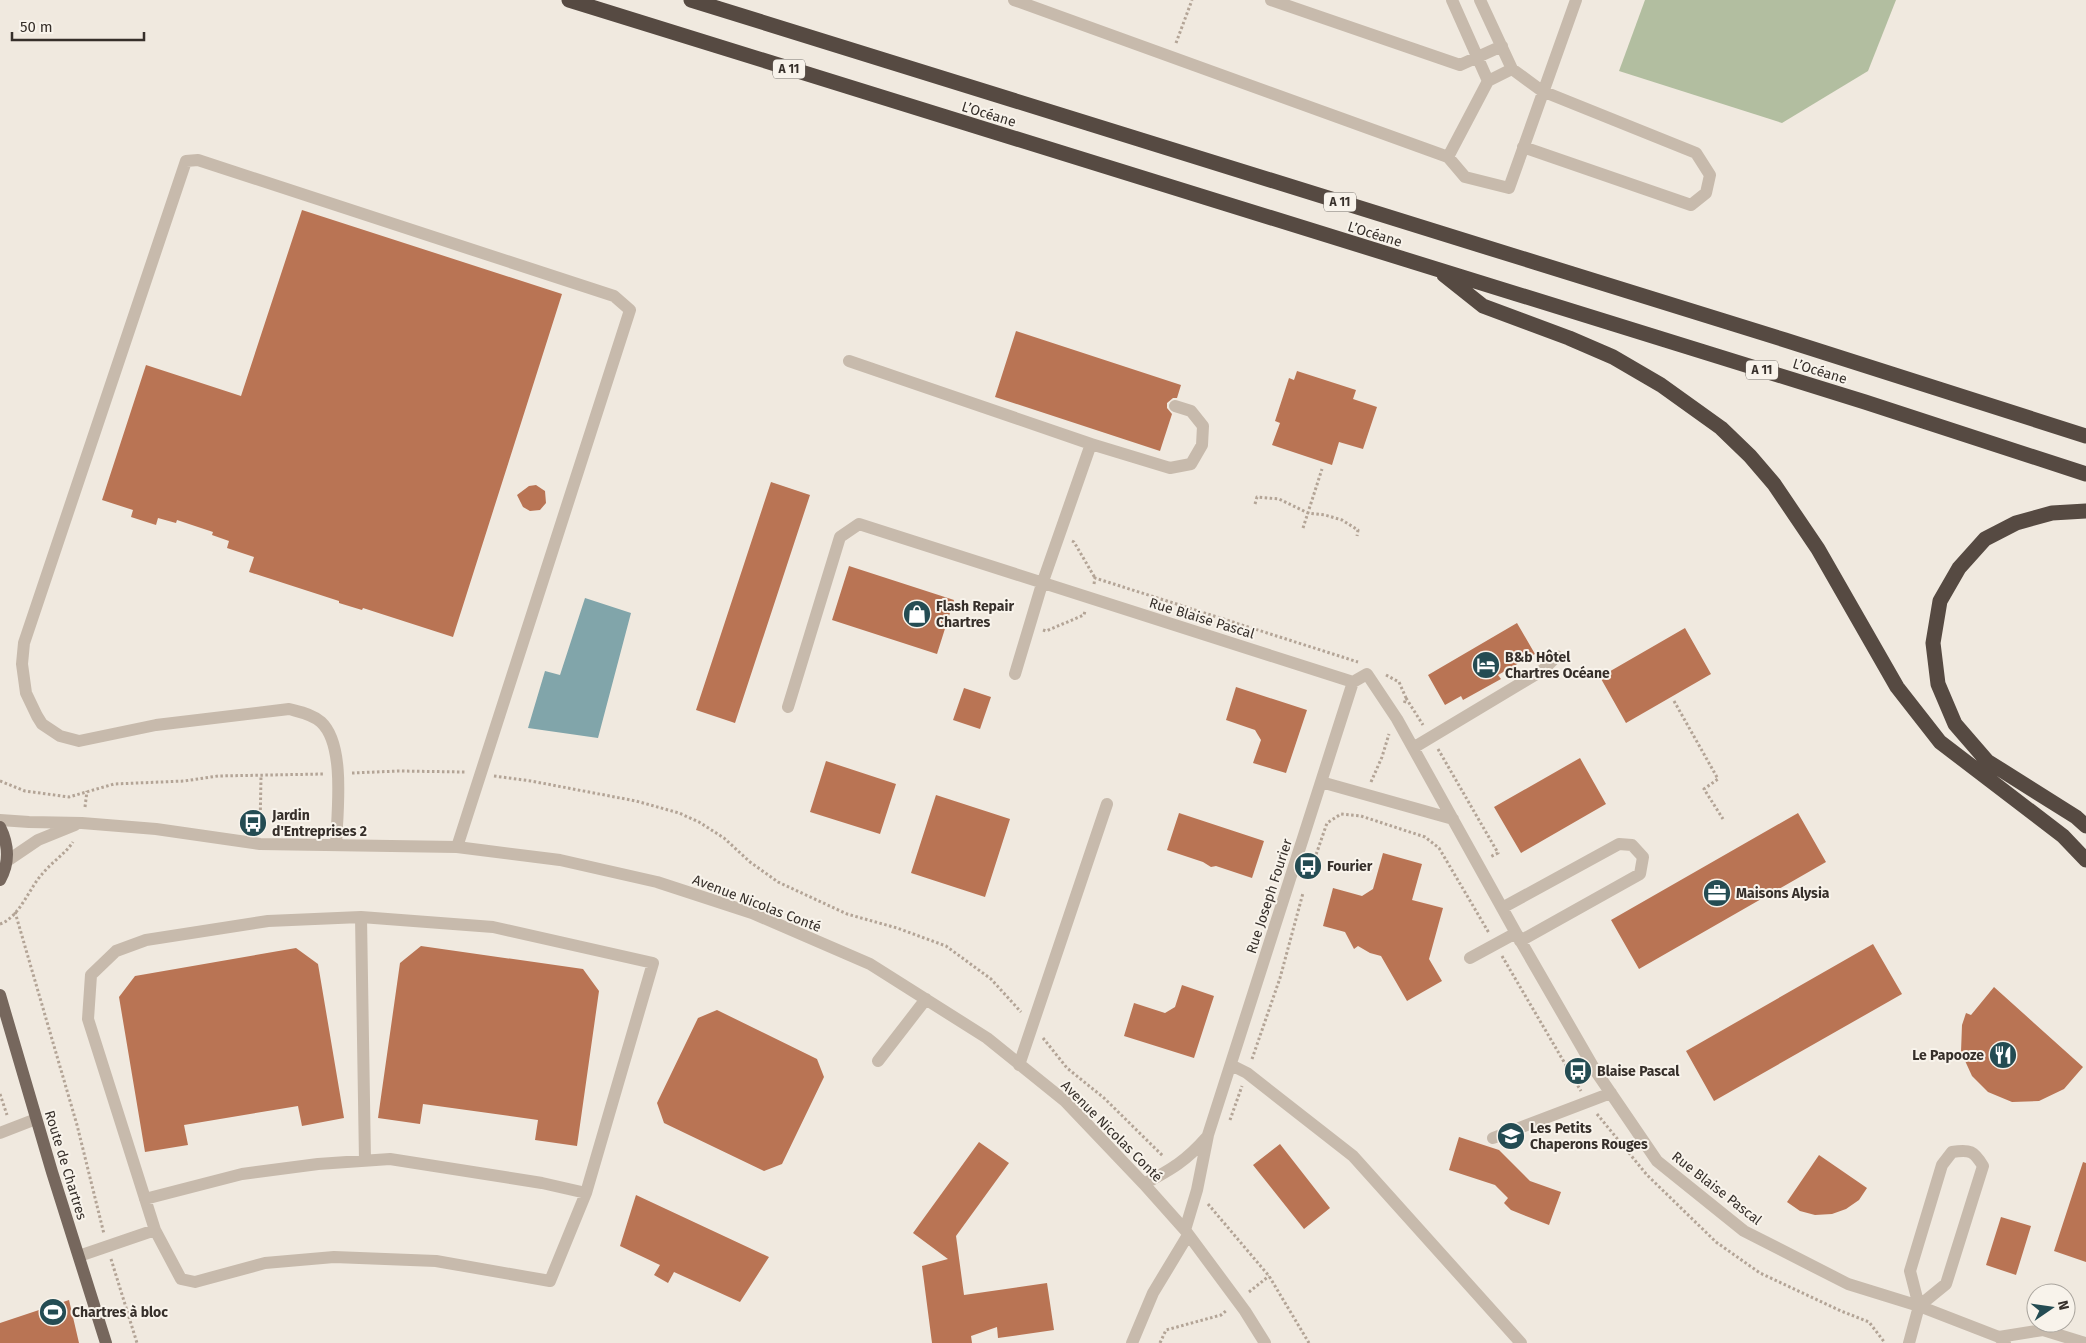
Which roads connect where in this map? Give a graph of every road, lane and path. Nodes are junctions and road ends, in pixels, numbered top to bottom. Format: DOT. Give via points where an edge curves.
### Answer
graph roads {
  1 [pos="569,0"];
  2 [pos="691,0"];
  3 [pos="1014,0"];
  4 [pos="1192,0"];
  5 [pos="1271,0"];
  6 [pos="1452,0"];
  7 [pos="1480,0"];
  8 [pos="1576,0"];
  9 [pos="1502,46"];
  10 [pos="1171,56"];
  11 [pos="1478,58"];
  12 [pos="1512,69"];
  13 [pos="1488,81"];
  14 [pos="1542,91"];
  15 [pos="1523,147"];
  16 [pos="1448,157"];
  17 [pos="1437,270"];
  18 [pos="849,361"];
  19 [pos="1175,406"];
  20 [pos="2086,436"];
  21 [pos="1091,444"];
  22 [pos="1322,469"];
  23 [pos="2086,474"];
  24 [pos="1256,504"];
  25 [pos="2086,511"];
  26 [pos="1308,513"];
  27 [pos="1303,528"];
  28 [pos="1358,536"];
  29 [pos="1058,537"];
  30 [pos="1095,578"];
  31 [pos="1042,584"];
  32 [pos="1557,656"];
  33 [pos="1015,674"];
  34 [pos="1385,674"];
  35 [pos="1352,682"];
  36 [pos="1406,698"];
  37 [pos="1674,701"];
  38 [pos="788,706"];
  39 [pos="1397,719"];
  40 [pos="1431,738"];
  41 [pos="1413,748"];
  42 [pos="338,774"];
  43 [pos="479,775"];
  44 [pos="261,776"];
  45 [pos="0,781"];
  46 [pos="1321,782"];
  47 [pos="87,791"];
  48 [pos="1366,794"];
  49 [pos="1107,804"];
  50 [pos="85,807"];
  51 [pos="1361,816"];
  52 [pos="1453,819"];
  53 [pos="1723,819"];
  54 [pos="0,820"];
  55 [pos="82,822"];
  56 [pos="2086,826"];
  57 [pos="0,827"];
  58 [pos="76,837"];
  59 [pos="260,844"];
  60 [pos="336,845"];
  61 [pos="457,847"];
  62 [pos="2086,860"];
  63 [pos="7,861"];
  64 [pos="1478,863"];
  65 [pos="1456,874"];
  66 [pos="1308,879"];
  67 [pos="0,880"];
  68 [pos="1304,888"];
  69 [pos="1502,908"];
  70 [pos="15,912"];
  71 [pos="361,917"];
  72 [pos="0,924"];
  73 [pos="1518,937"];
  74 [pos="1495,945"];
  75 [pos="1470,958"];
  76 [pos="0,995"];
  77 [pos="926,999"];
  78 [pos="1032,1026"];
  79 [pos="878,1061"];
  80 [pos="1231,1064"];
  81 [pos="1019,1065"];
  82 [pos="1247,1073"];
  83 [pos="1611,1092"];
  84 [pos="0,1094"];
  85 [pos="1587,1102"];
  86 [pos="36,1119"];
  87 [pos="1228,1128"];
  88 [pos="6,1130"];
  89 [pos="1208,1135"];
  90 [pos="1493,1138"];
  91 [pos="365,1161"];
  92 [pos="1175,1168"];
  93 [pos="1144,1184"];
  94 [pos="1197,1190"];
  95 [pos="586,1193"];
  96 [pos="145,1199"];
  97 [pos="155,1230"];
  98 [pos="1186,1232"];
  99 [pos="107,1246"];
  100 [pos="79,1256"];
  101 [pos="1269,1276"];
  102 [pos="1237,1301"];
  103 [pos="1919,1306"];
  104 [pos="2002,1340"];
  105 [pos="106,1343"];
  106 [pos="137,1343"];
  107 [pos="1132,1343"];
  108 [pos="1160,1343"];
  109 [pos="1265,1343"];
  110 [pos="1309,1343"];
  111 [pos="1522,1343"];
  112 [pos="1885,1343"];
  113 [pos="1909,1343"];
  114 [pos="2085,1343"];
  1 -- 17 [label="highway, L’Océane / A 11"];
  2 -- 20 [label="highway, L’Océane / A 11"];
  3 -- 10 [label="street"];
  4 -- 10 [label="path"];
  5 -- 11 [label="street" via="1460,65"];
  6 -- 11 [label="street"];
  7 -- 9 [label="street"];
  8 -- 14 [label="street"];
  9 -- 11 [label="street"];
  9 -- 12 [label="street"];
  10 -- 16 [label="street"];
  11 -- 13 [label="street"];
  12 -- 13 [label="street"];
  12 -- 14 [label="street"];
  13 -- 16 [label="street"];
  14 -- 15 [label="street"];
  14 -- 15 [label="street" via="1696,153 1710,175 1706,193 1691,205"];
  15 -- 16 [label="street" via="1509,188 1465,178"];
  17 -- 23 [label="highway, L’Océane / A 11" via="1856,399"];
  17 -- 62 [label="highway" via="1483,306 1612,358 1661,385 1720,428 1774,484 1818,549 1897,687 1940,742 2063,836"];
  18 -- 21 [label="street"];
  19 -- 21 [label="street" via="1191,411 1203,426 1202,445 1191,464 1170,468"];
  21 -- 29 [label="street"];
  22 -- 26 [label="path"];
  24 -- 26 [label="path" via="1257,498 1279,499"];
  25 -- 56 [label="highway" via="2052,513 2016,523 1985,539 1960,568 1940,601 1933,643 1938,684 1955,724 1987,761"];
  26 -- 27 [label="path"];
  26 -- 28 [label="path" via="1342,520 1358,530"];
  29 -- 30 [label="path" via="1074,542"];
  29 -- 31 [label="street"];
  31 -- 33 [label="street"];
  31 -- 35 [label="street, Rue Blaise Pascal"];
  31 -- 38 [label="street, Rue Blaise Pascal" via="859,524 840,537"];
  32 -- 40 [label="street" via="1543,670"];
  34 -- 36 [label="path" via="1399,682"];
  35 -- 39 [label="street, Rue Blaise Pascal" via="1367,674"];
  35 -- 46 [label="street, Rue Joseph Fourier"];
  36 -- 39 [label="path"];
  36 -- 40 [label="path"];
  37 -- 53 [label="path" via="1718,779 1704,789"];
  39 -- 41 [label="street, Rue Blaise Pascal"];
  39 -- 48 [label="path"];
  40 -- 41 [label="street"];
  40 -- 64 [label="path" via="1498,853"];
  41 -- 52 [label="street, Rue Blaise Pascal"];
  42 -- 43 [label="path" via="453,771"];
  42 -- 43 [label="street" via="334,745 328,730 304,713 289,709 165,724 79,741 60,736 42,724 26,694 22,664 24,643 186,161 198,160 614,296 630,310"];
  42 -- 44 [label="path"];
  42 -- 60 [label="street"];
  43 -- 61 [label="street"];
  43 -- 78 [label="path" via="531,781 636,801 699,822 778,882 847,914 946,946 991,979"];
  44 -- 47 [label="path" via="114,784"];
  44 -- 59 [label="path"];
  45 -- 47 [label="path" via="25,791 51,796"];
  46 -- 48 [label="street"];
  46 -- 80 [label="street, Rue Joseph Fourier"];
  47 -- 50 [label="path"];
  48 -- 51 [label="path"];
  48 -- 52 [label="street"];
  49 -- 78 [label="street"];
  51 -- 65 [label="path" via="1424,837 1439,848"];
  51 -- 66 [label="path" via="1341,814 1327,823"];
  52 -- 64 [label="street, Rue Blaise Pascal"];
  54 -- 55 [label="street, Avenue Nicolas Conté"];
  55 -- 59 [label="street, Avenue Nicolas Conté"];
  55 -- 63 [label="street, Avenue Nicolas Conté" via="38,840"];
  57 -- 63 [label="main road" via="8,850"];
  58 -- 70 [label="path" via="68,850 42,873"];
  59 -- 60 [label="street, Avenue Nicolas Conté"];
  60 -- 61 [label="street, Avenue Nicolas Conté"];
  61 -- 77 [label="street, Avenue Nicolas Conté" via="560,860 657,882 752,914 870,964"];
  63 -- 67 [label="main road"];
  64 -- 65 [label="path"];
  64 -- 69 [label="street, Rue Blaise Pascal"];
  65 -- 74 [label="path"];
  68 -- 82 [label="path" via="1280,978"];
  69 -- 73 [label="street, Rue Blaise Pascal"];
  69 -- 73 [label="street" via="1618,844 1632,845 1643,857 1640,874"];
  70 -- 72 [label="path"];
  70 -- 99 [label="path" via="77,1125"];
  71 -- 91 [label="street"];
  71 -- 95 [label="street" via="493,927 653,963"];
  71 -- 96 [label="street" via="268,921 146,940 116,951 91,975 88,1019"];
  73 -- 74 [label="street"];
  73 -- 83 [label="street, Rue Blaise Pascal"];
  74 -- 75 [label="street"];
  74 -- 85 [label="path"];
  76 -- 86 [label="main road, Route de Chartres"];
  77 -- 79 [label="street"];
  77 -- 81 [label="street, Avenue Nicolas Conté" via="987,1038"];
  78 -- 81 [label="street"];
  78 -- 92 [label="path" via="1067,1068 1104,1098"];
  80 -- 82 [label="street"];
  80 -- 89 [label="street, Rue Joseph Fourier"];
  81 -- 93 [label="street, Avenue Nicolas Conté" via="1065,1101"];
  82 -- 87 [label="path"];
  82 -- 111 [label="street" via="1353,1156"];
  83 -- 85 [label="street"];
  83 -- 103 [label="street, Rue Blaise Pascal" via="1657,1160 1744,1231 1848,1284"];
  84 -- 88 [label="path"];
  85 -- 90 [label="street"];
  85 -- 112 [label="path" via="1647,1175 1716,1242 1760,1273 1869,1322"];
  86 -- 88 [label="street"];
  86 -- 100 [label="main road, Route de Chartres"];
  89 -- 92 [label="street, Rue Joseph Fourier" via="1190,1157"];
  89 -- 94 [label="street, Rue Joseph Fourier"];
  91 -- 95 [label="street" via="390,1159"];
  91 -- 96 [label="street" via="242,1174"];
  92 -- 93 [label="street, Rue Joseph Fourier"];
  93 -- 98 [label="street, Avenue Nicolas Conté"];
  94 -- 98 [label="street, Rue Joseph Fourier"];
  94 -- 101 [label="path"];
  95 -- 97 [label="street" via="550,1281 436,1261 334,1257 266,1263 195,1282 181,1279"];
  96 -- 97 [label="street"];
  97 -- 99 [label="street"];
  98 -- 102 [label="street, Avenue Nicolas Conté"];
  98 -- 107 [label="street, Rue Joseph Fourier" via="1152,1293"];
  99 -- 100 [label="street"];
  99 -- 106 [label="path"];
  100 -- 105 [label="main road, Route de Chartres"];
  101 -- 102 [label="path"];
  101 -- 110 [label="path"];
  102 -- 108 [label="path" via="1221,1315 1166,1330"];
  102 -- 109 [label="street, Avenue Nicolas Conté"];
  103 -- 103 [label="street" via="1946,1284 1983,1166 1976,1154 1966,1150 1952,1152 1942,1165 1910,1271"];
  103 -- 104 [label="street, Rue Blaise Pascal"];
  103 -- 113 [label="street"];
  104 -- 114 [label="street, Rue Blaise Pascal" via="2043,1330"];
}
